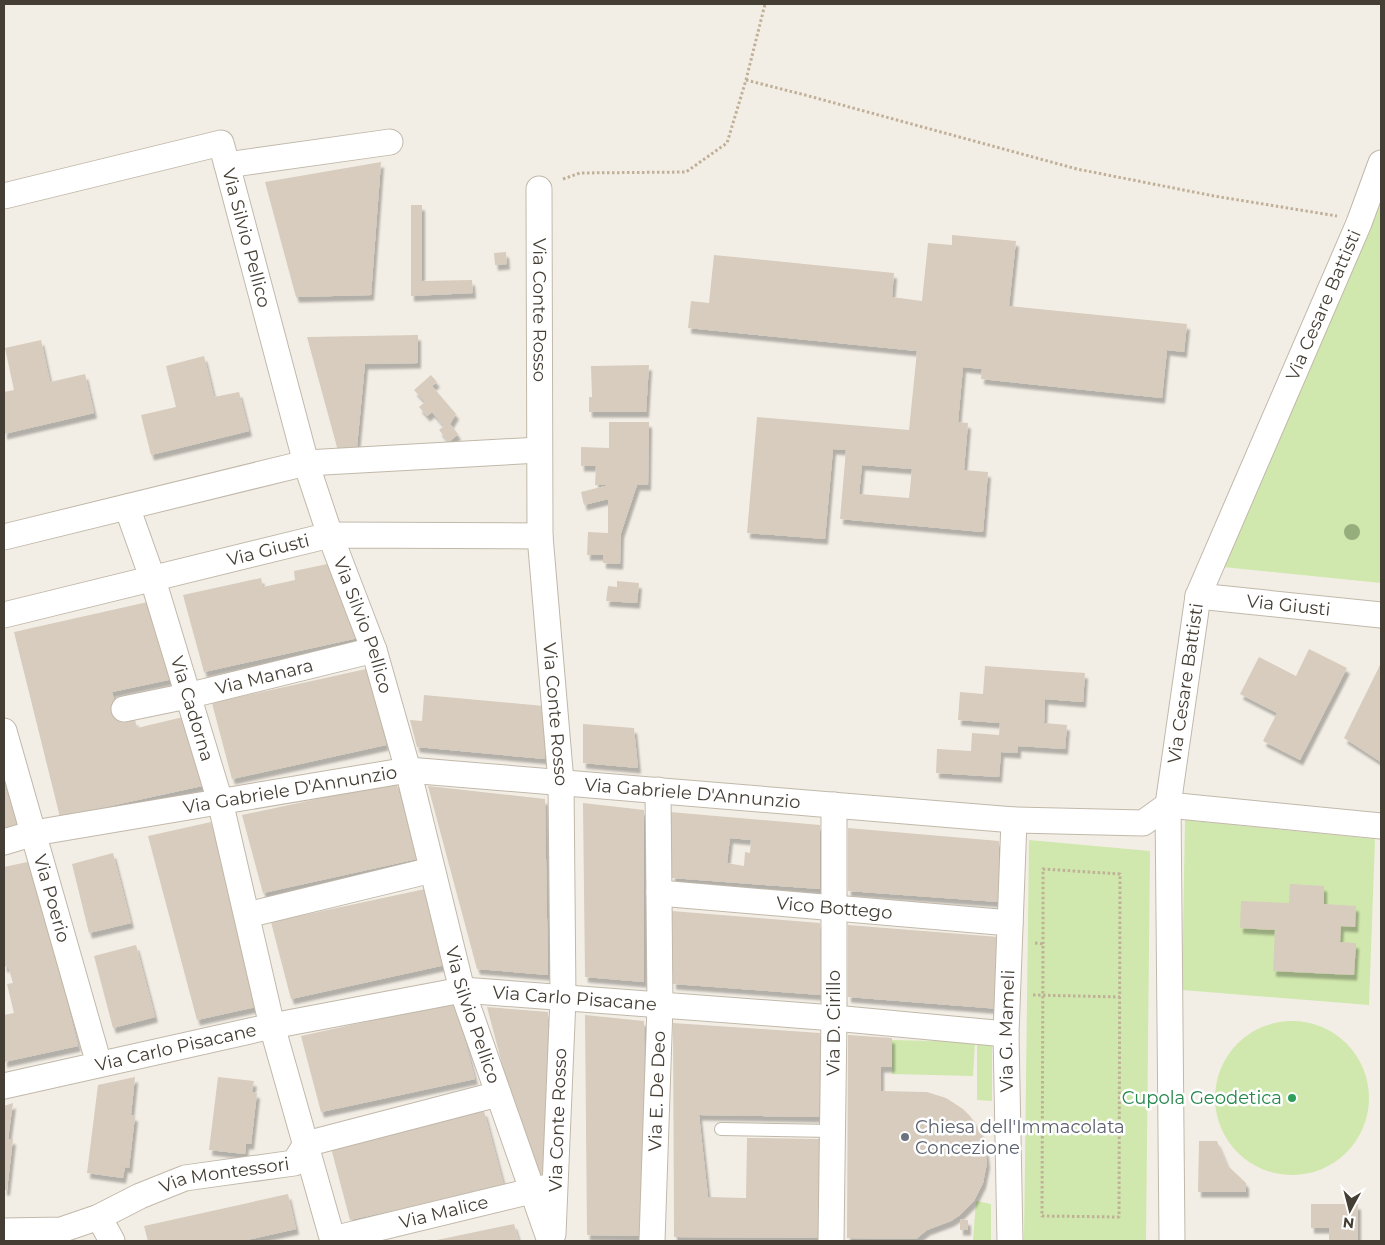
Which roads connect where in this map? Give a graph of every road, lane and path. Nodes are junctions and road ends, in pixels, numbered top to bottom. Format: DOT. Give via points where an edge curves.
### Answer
graph roads {
  1 [pos="765,4"];
  2 [pos="746,80"];
  3 [pos="390,142"];
  4 [pos="1381,163"];
  5 [pos="227,164"];
  6 [pos="539,189"];
  7 [pos="4,196"];
  8 [pos="1359,223"];
  9 [pos="539,450"];
  10 [pos="306,463"];
  11 [pos="127,507"];
  12 [pos="330,535"];
  13 [pos="540,536"];
  14 [pos="4,537"];
  15 [pos="153,580"];
  16 [pos="1198,596"];
  17 [pos="4,615"];
  18 [pos="1381,615"];
  19 [pos="374,650"];
  20 [pos="187,696"];
  21 [pos="124,709"];
  22 [pos="4,731"];
  23 [pos="408,770"];
  24 [pos="561,782"];
  25 [pos="658,790"];
  26 [pos="220,801"];
  27 [pos="834,805"];
  28 [pos="1168,805"];
  29 [pos="1014,820"];
  30 [pos="1381,826"];
  31 [pos="34,833"];
  32 [pos="4,842"];
  33 [pos="432,870"];
  34 [pos="659,893"];
  35 [pos="834,909"];
  36 [pos="246,915"];
  37 [pos="1009,933"];
  38 [pos="1043,944"];
  39 [pos="462,990"];
  40 [pos="1007,995"];
  41 [pos="1043,995"];
  42 [pos="1120,997"];
  43 [pos="563,999"];
  44 [pos="660,1006"];
  45 [pos="834,1018"];
  46 [pos="272,1026"];
  47 [pos="1006,1034"];
  48 [pos="99,1064"];
  49 [pos="4,1086"];
  50 [pos="498,1094"];
  51 [pos="1043,1125"];
  52 [pos="1120,1126"];
  53 [pos="720,1129"];
  54 [pos="832,1131"];
  55 [pos="306,1144"];
  56 [pos="544,1188"];
  57 [pos="99,1217"];
  58 [pos="4,1231"];
  59 [pos="333,1240"];
  60 [pos="112,1241"];
  61 [pos="552,1241"];
  62 [pos="652,1241"];
  63 [pos="831,1241"];
  64 [pos="1010,1241"];
  65 [pos="1172,1241"];
  1 -- 2 [label="path"];
  2 -- 6 [label="path" via="727,143 686,172 580,172"];
  2 -- 8 [label="path" via="1077,169 1214,196 1331,214"];
  3 -- 5 [label="street, Via Silvio Pellico"];
  4 -- 8 [label="street, Via Cesare Battisti"];
  5 -- 7 [label="street" via="221,143"];
  5 -- 10 [label="street, Via Silvio Pellico"];
  6 -- 9 [label="street, Via Conte Rosso"];
  8 -- 16 [label="street, Via Cesare Battisti"];
  9 -- 10 [label="street"];
  9 -- 13 [label="street, Via Conte Rosso"];
  10 -- 11 [label="street"];
  10 -- 12 [label="street, Via Silvio Pellico"];
  11 -- 14 [label="street"];
  11 -- 15 [label="street, Via Cadorna"];
  12 -- 13 [label="street, Via Giusti"];
  12 -- 15 [label="street, Via Giusti"];
  12 -- 19 [label="street, Via Silvio Pellico"];
  13 -- 24 [label="street, Via Conte Rosso"];
  15 -- 17 [label="street, Via Giusti"];
  15 -- 20 [label="street, Via Cadorna"];
  16 -- 18 [label="street, Via Giusti"];
  16 -- 28 [label="street, Via Cesare Battisti"];
  19 -- 20 [label="street, Via Manara"];
  19 -- 23 [label="street, Via Silvio Pellico"];
  20 -- 21 [label="street, Via Manara"];
  20 -- 26 [label="street, Via Cadorna"];
  22 -- 31 [label="street, Via Poerio"];
  23 -- 24 [label="street, Via Gabriele D'Annunzio"];
  23 -- 26 [label="street, Via Gabriele D'Annunzio"];
  23 -- 33 [label="street, Via Silvio Pellico"];
  24 -- 25 [label="street, Via Gabriele D'Annunzio"];
  24 -- 43 [label="street, Via Conte Rosso"];
  25 -- 27 [label="street, Via Gabriele D'Annunzio"];
  25 -- 34 [label="street, Via E. De Deo"];
  26 -- 31 [label="street, Via Gabriele D'Annunzio"];
  26 -- 36 [label="street, Via Cadorna"];
  27 -- 29 [label="street, Via Gabriele D'Annunzio"];
  27 -- 35 [label="street, Via D. Cirillo"];
  28 -- 29 [label="street, Via Gabriele D'Annunzio" via="1143,822"];
  28 -- 30 [label="street"];
  28 -- 65 [label="street, Via Cesare Battisti"];
  29 -- 37 [label="street, Via G. Mameli"];
  31 -- 32 [label="street, Via Gabriele D'Annunzio"];
  31 -- 48 [label="street, Via Poerio"];
  33 -- 36 [label="street"];
  33 -- 39 [label="street, Via Silvio Pellico"];
  34 -- 35 [label="street, Vico Bottego"];
  34 -- 44 [label="street, Via E. De Deo"];
  35 -- 37 [label="street, Vico Bottego"];
  35 -- 45 [label="street, Via D. Cirillo"];
  36 -- 46 [label="street, Via Cadorna"];
  37 -- 38 [label="path"];
  37 -- 40 [label="street, Via G. Mameli"];
  38 -- 41 [label="path"];
  38 -- 42 [label="path" via="1043,870 1120,874"];
  39 -- 43 [label="street, Via Carlo Pisacane"];
  39 -- 46 [label="street, Via Carlo Pisacane"];
  39 -- 50 [label="street, Via Silvio Pellico"];
  40 -- 41 [label="path"];
  40 -- 47 [label="street, Via G. Mameli"];
  41 -- 42 [label="path"];
  41 -- 51 [label="path"];
  42 -- 52 [label="path"];
  43 -- 44 [label="street, Via Carlo Pisacane"];
  43 -- 56 [label="street, Via Conte Rosso"];
  44 -- 45 [label="street, Via Carlo Pisacane"];
  44 -- 62 [label="street, Via E. De Deo"];
  45 -- 47 [label="street, Via Carlo Pisacane"];
  45 -- 54 [label="street, Via D. Cirillo"];
  46 -- 48 [label="street, Via Carlo Pisacane"];
  46 -- 55 [label="street, Via Cadorna"];
  47 -- 64 [label="street, Via G. Mameli"];
  48 -- 49 [label="street, Via Carlo Pisacane"];
  50 -- 55 [label="street, Via Montessori"];
  50 -- 56 [label="street, Via Silvio Pellico"];
  51 -- 52 [label="path"];
  51 -- 52 [label="path" via="1042,1216 1119,1217"];
  53 -- 54 [label="lane"];
  54 -- 63 [label="street, Via D. Cirillo"];
  55 -- 57 [label="street, Via Montessori" via="294,1164 185,1178"];
  55 -- 59 [label="street, Via Cadorna"];
  56 -- 59 [label="street, Via Malice"];
  56 -- 61 [label="street, Via Conte Rosso"];
  57 -- 58 [label="street, Via Montessori" via="61,1230"];
  57 -- 60 [label="street"];
}
